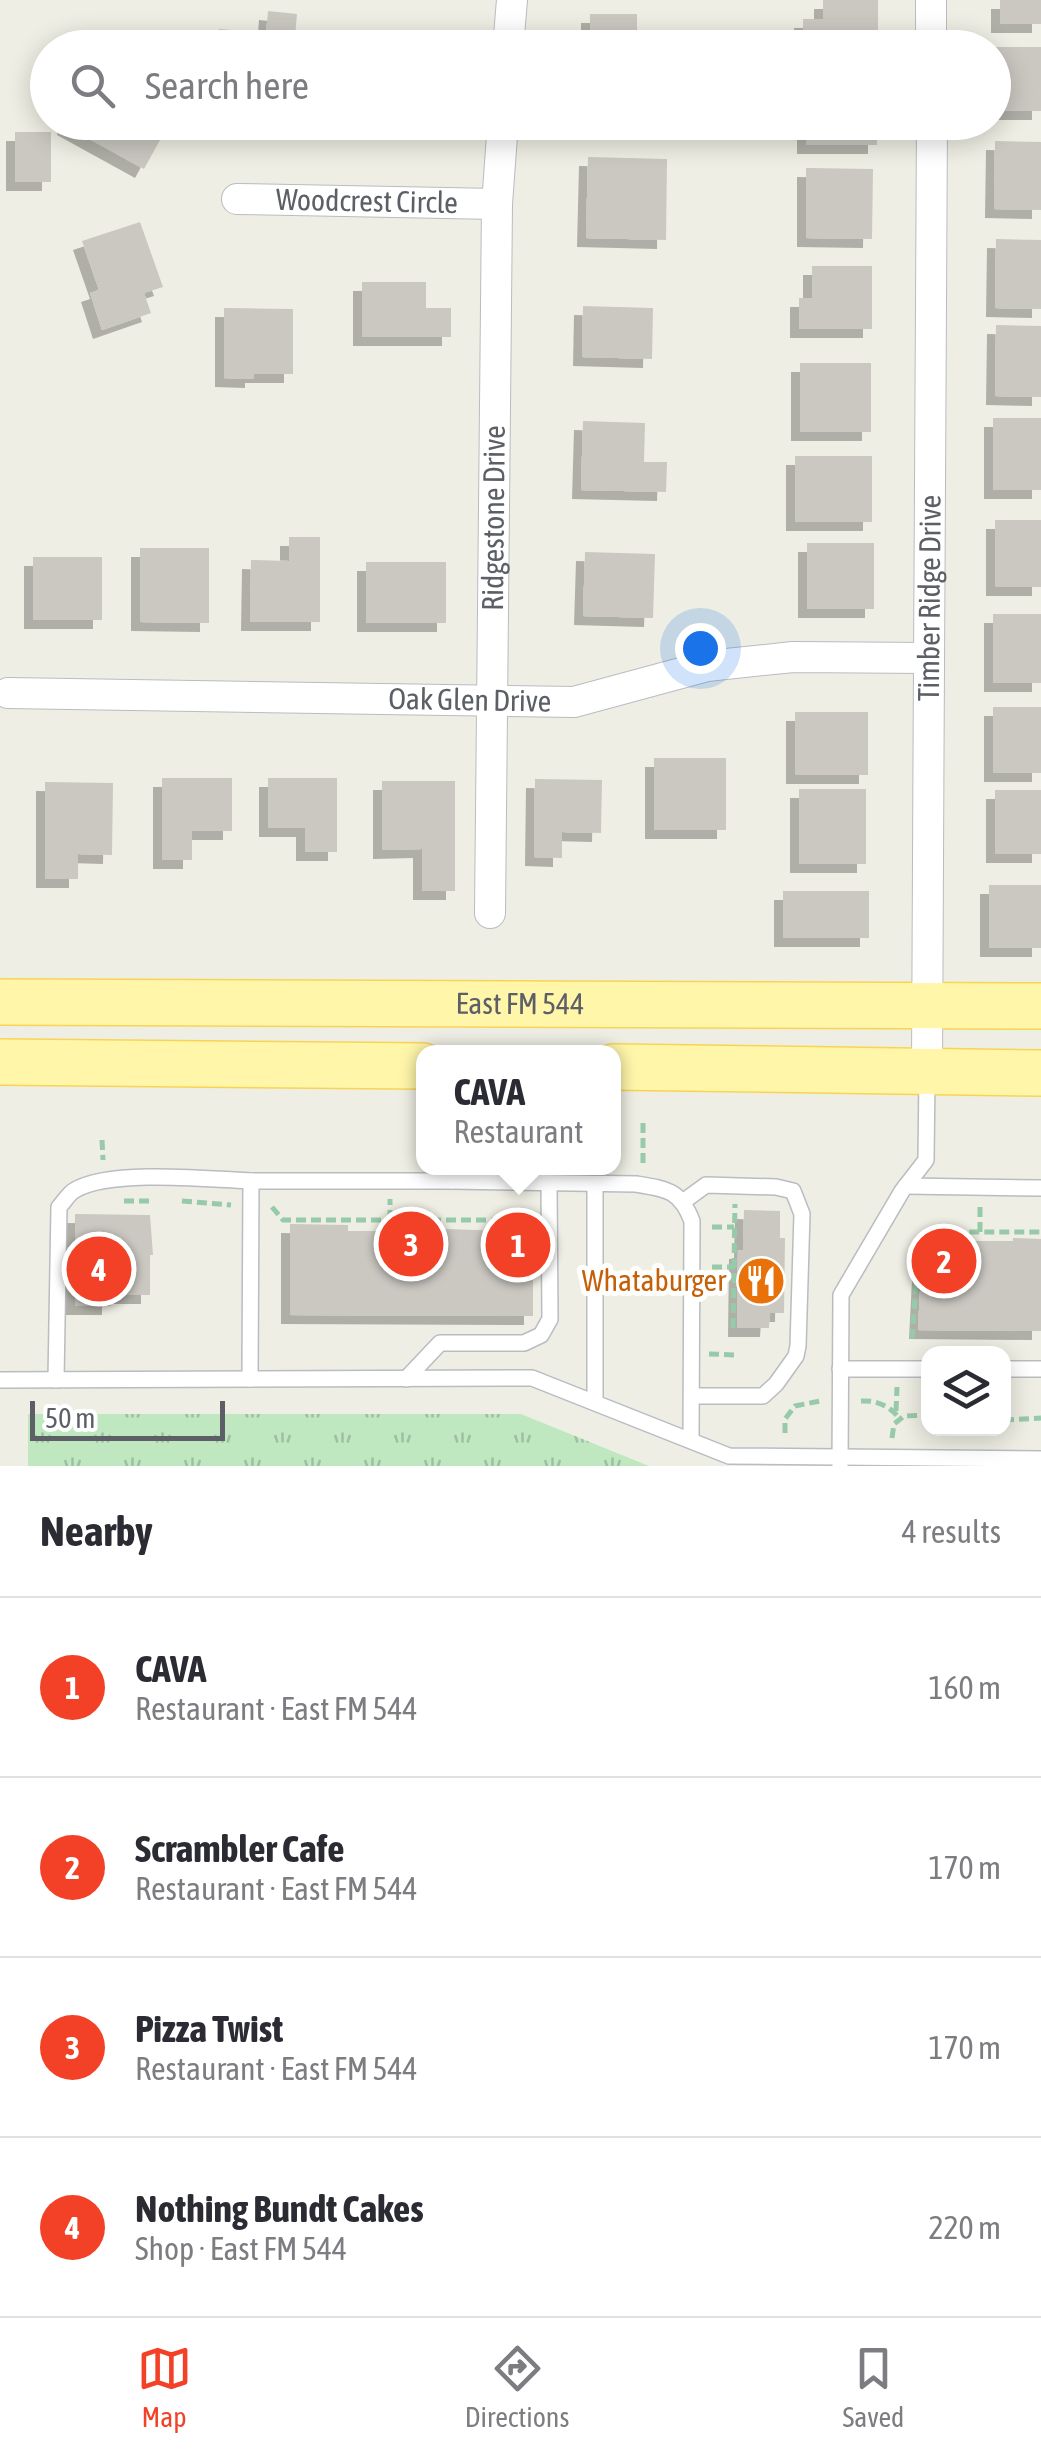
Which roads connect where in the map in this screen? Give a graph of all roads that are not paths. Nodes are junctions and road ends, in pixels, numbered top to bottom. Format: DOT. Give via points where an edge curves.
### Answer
graph roads {
  1 [pos="512,0"];
  2 [pos="931,0"];
  3 [pos="510,30"];
  4 [pos="931,30"];
  5 [pos="502,140"];
  6 [pos="932,140"];
  7 [pos="237,199"];
  8 [pos="497,204"];
  9 [pos="928,658"];
  10 [pos="4,694"];
  11 [pos="493,702"];
  12 [pos="490,913"];
  13 [pos="0,1002"];
  14 [pos="927,1004"];
  15 [pos="1041,1006"];
  16 [pos="0,1062"];
  17 [pos="416,1066"];
  18 [pos="621,1068"];
  19 [pos="927,1070"];
  20 [pos="1041,1072"];
  21 [pos="423,1175"];
  22 [pos="462,1175"];
  23 [pos="251,1181"];
  24 [pos="549,1184"];
  25 [pos="595,1185"];
  26 [pos="906,1186"];
  27 [pos="1041,1188"];
  28 [pos="684,1200"];
  29 [pos="840,1369"];
  30 [pos="921,1369"];
  31 [pos="1011,1369"];
  32 [pos="1041,1369"];
  33 [pos="406,1378"];
  34 [pos="250,1379"];
  35 [pos="0,1380"];
  36 [pos="56,1380"];
  37 [pos="693,1396"];
  38 [pos="595,1402"];
  39 [pos="691,1440"];
  40 [pos="1041,1458"];
  41 [pos="840,1461"];
  1 -- 3 [label="street"];
  2 -- 4 [label="street"];
  5 -- 8 [label="street, Ridgestone Drive"];
  6 -- 9 [label="street, Timber Ridge Drive"];
  7 -- 8 [label="street, Woodcrest Circle"];
  8 -- 11 [label="street, Ridgestone Drive"];
  9 -- 11 [label="street, Oak Glen Drive" via="793,657 707,666 574,702"];
  9 -- 14 [label="street, Timber Ridge Drive"];
  10 -- 11 [label="street, Oak Glen Drive"];
  11 -- 12 [label="street, Ridgestone Drive"];
  13 -- 14 [label="main road, East FM 544"];
  14 -- 15 [label="main road, East FM 544"];
  14 -- 19 [label="street, Timber Ridge Drive"];
  16 -- 17 [label="main road"];
  18 -- 19 [label="main road"];
  19 -- 20 [label="main road"];
  19 -- 26 [label="lane" via="926,1160"];
  21 -- 23 [label="lane"];
  22 -- 24 [label="lane"];
  23 -- 34 [label="lane"];
  23 -- 36 [label="lane" via="102,1181 74,1190 59,1208"];
  24 -- 25 [label="lane"];
  24 -- 33 [label="lane" via="550,1319 541,1335 524,1343 440,1343"];
  25 -- 28 [label="lane" via="636,1184"];
  25 -- 38 [label="lane"];
  26 -- 27 [label="lane"];
  26 -- 29 [label="lane" via="841,1294"];
  28 -- 37 [label="lane" via="692,1220"];
  28 -- 37 [label="lane" via="706,1185 776,1188 793,1191 802,1214 796,1356 763,1396"];
  29 -- 30 [label="lane"];
  29 -- 41 [label="lane"];
  31 -- 32 [label="lane"];
  33 -- 34 [label="lane"];
  33 -- 38 [label="lane" via="532,1378"];
  34 -- 36 [label="lane"];
  35 -- 36 [label="lane"];
  37 -- 39 [label="lane"];
  38 -- 39 [label="lane"];
  39 -- 41 [label="lane" via="729,1456"];
  40 -- 41 [label="lane"];
}
